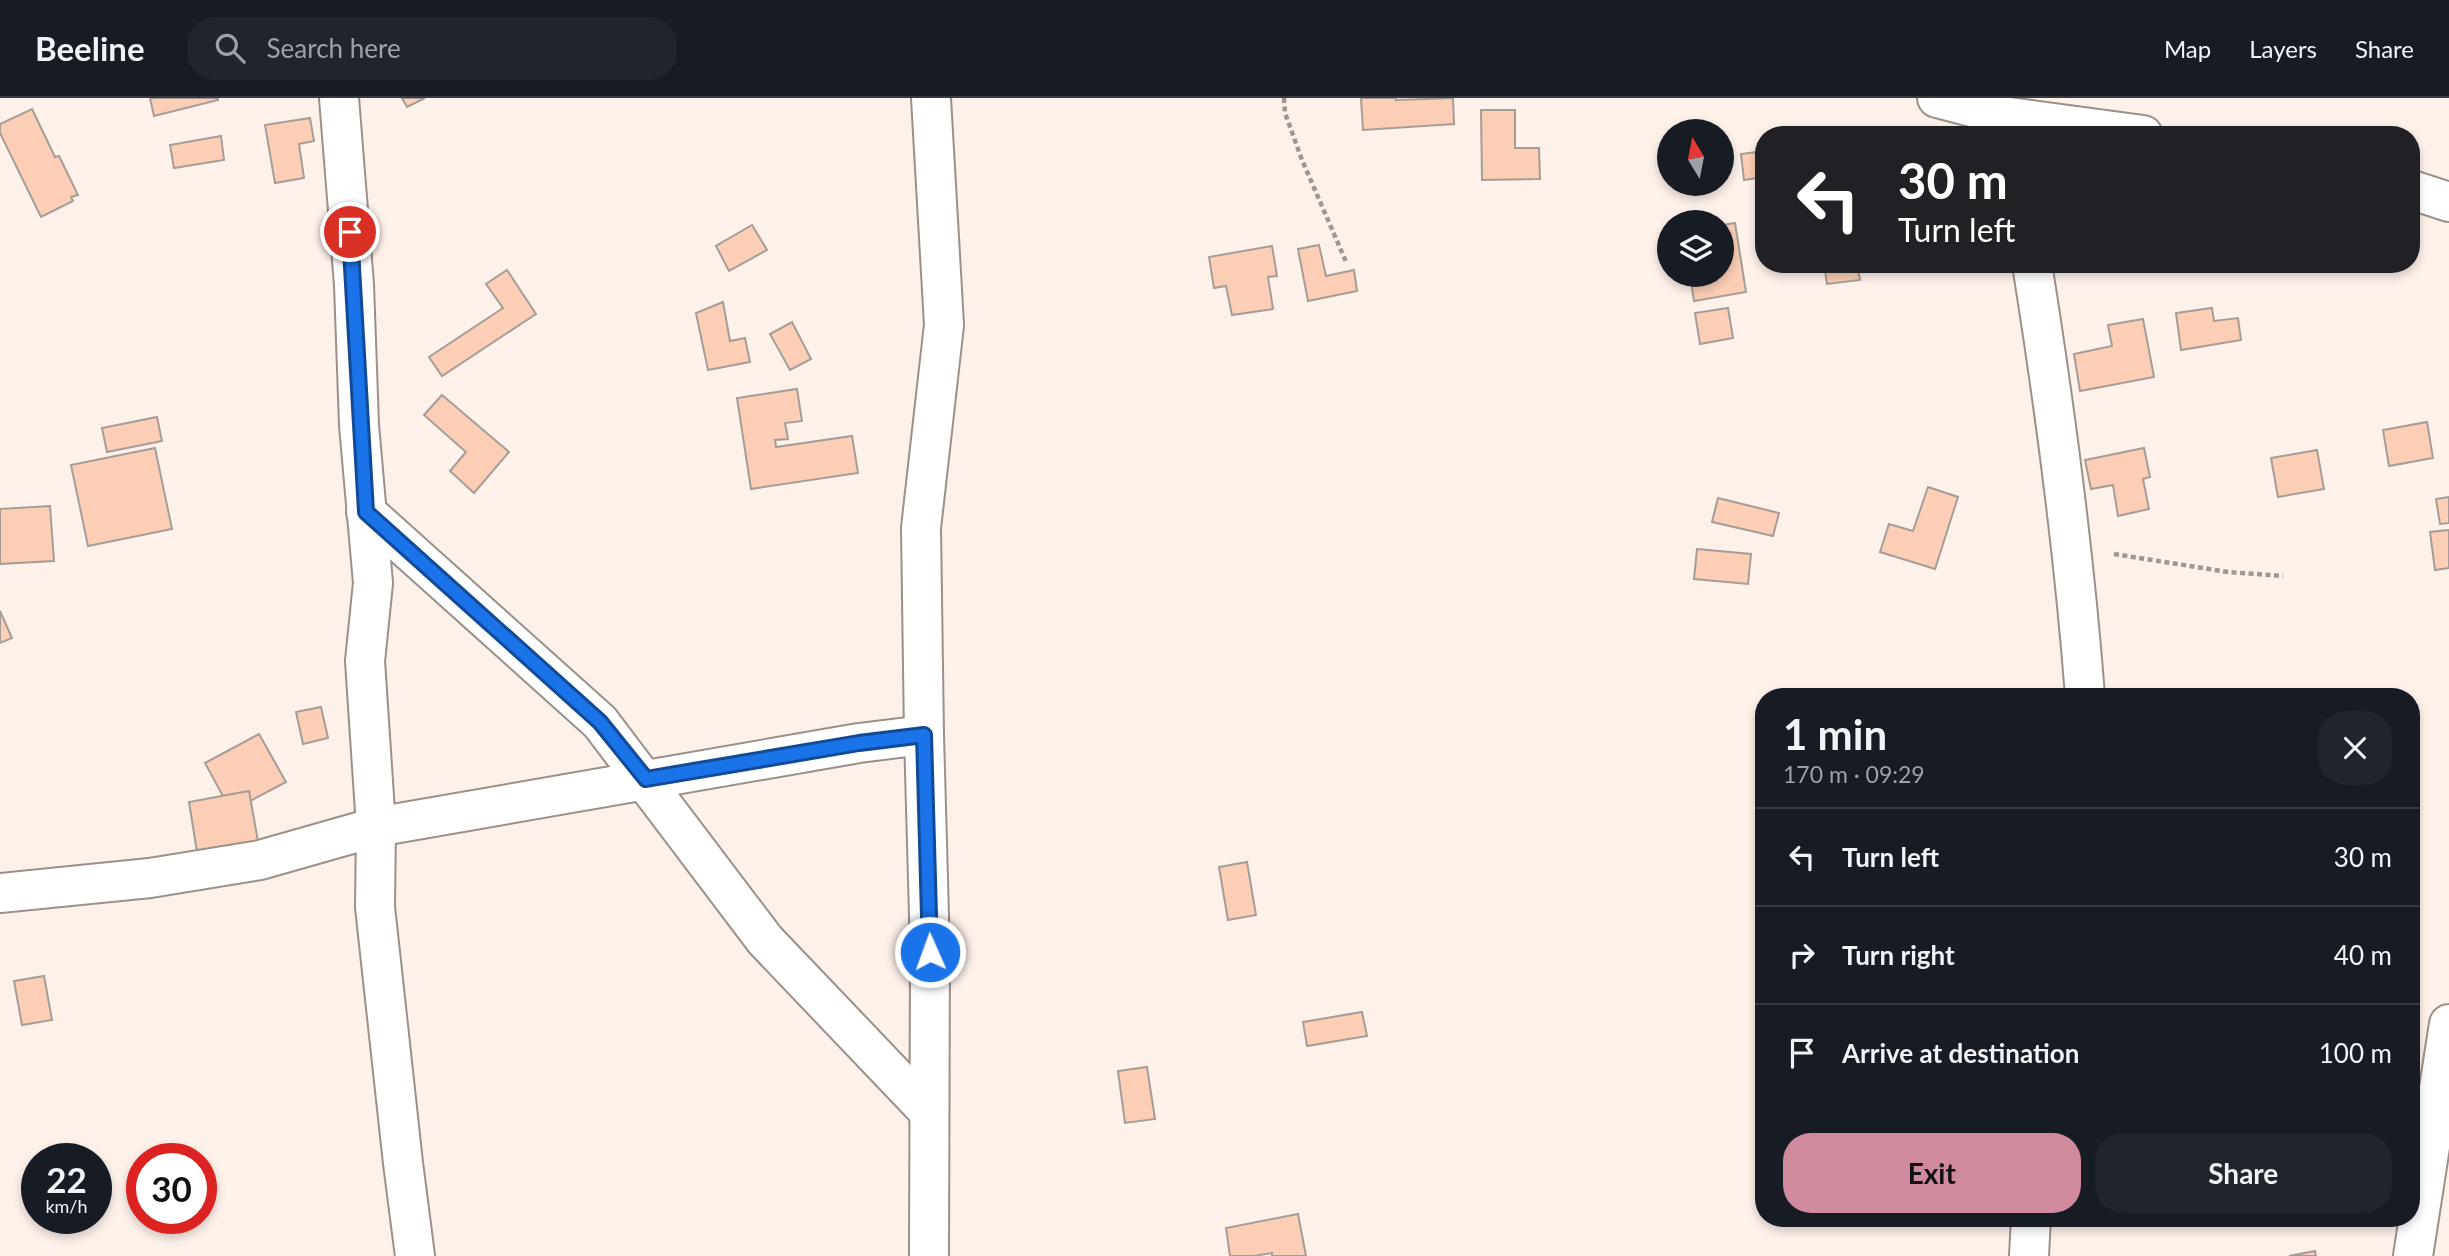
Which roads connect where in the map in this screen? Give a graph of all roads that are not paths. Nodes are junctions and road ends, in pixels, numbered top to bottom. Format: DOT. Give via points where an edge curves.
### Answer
graph roads {
  1 [pos="339,98"];
  2 [pos="931,98"];
  3 [pos="1937,98"];
  4 [pos="2010,126"];
  5 [pos="2420,193"];
  6 [pos="2449,202"];
  7 [pos="2033,273"];
  8 [pos="366,512"];
  9 [pos="2084,688"];
  10 [pos="924,735"];
  11 [pos="646,779"];
  12 [pos="376,827"];
  13 [pos="0,893"];
  14 [pos="2449,1024"];
  15 [pos="929,1112"];
  16 [pos="2420,1211"];
  17 [pos="2031,1227"];
  18 [pos="2418,1227"];
  19 [pos="415,1256"];
  20 [pos="929,1256"];
  21 [pos="2029,1256"];
  22 [pos="2413,1256"];
  1 -- 8 [label="street"];
  2 -- 10 [label="street" via="944,325 922,528"];
  3 -- 4 [label="street"];
  5 -- 6 [label="street"];
  7 -- 9 [label="street" via="2059,436"];
  8 -- 11 [label="street" via="600,722"];
  8 -- 12 [label="street" via="373,583 365,661"];
  10 -- 11 [label="street"];
  10 -- 15 [label="street"];
  11 -- 12 [label="street"];
  11 -- 15 [label="street" via="765,940"];
  12 -- 13 [label="street" via="260,860 150,878"];
  12 -- 19 [label="street" via="375,907"];
  14 -- 16 [label="street"];
  15 -- 20 [label="street"];
  17 -- 21 [label="street"];
  18 -- 22 [label="street"];
}
